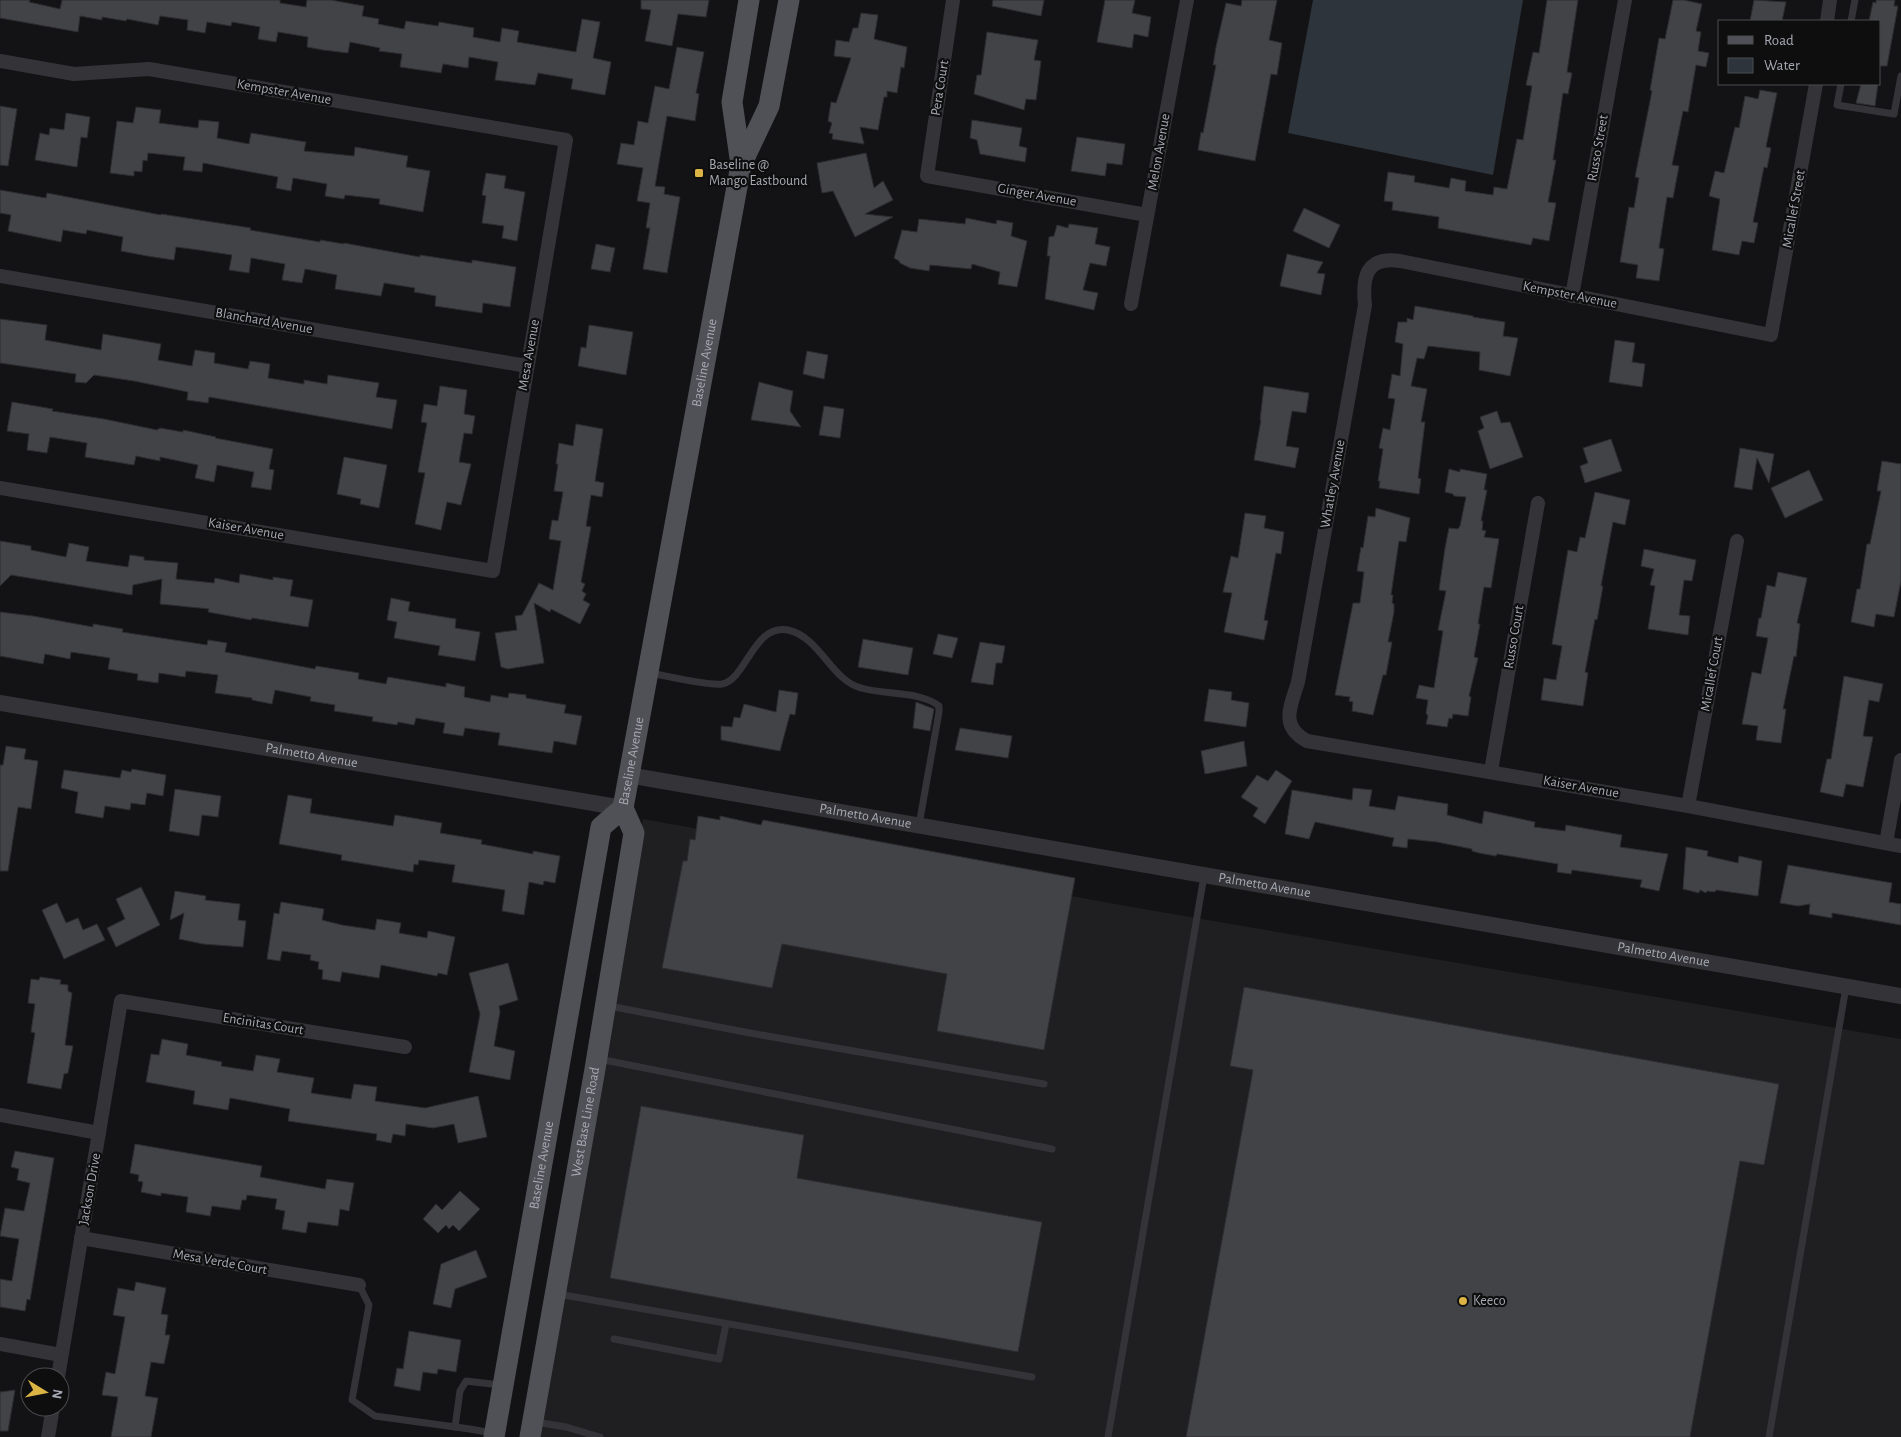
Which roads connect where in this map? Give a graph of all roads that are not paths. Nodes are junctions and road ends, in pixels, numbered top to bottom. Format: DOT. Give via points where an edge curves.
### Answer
graph roads {
  1 [pos="748,0"];
  2 [pos="789,0"];
  3 [pos="954,0"];
  4 [pos="1187,0"];
  5 [pos="1625,0"];
  6 [pos="1830,0"];
  7 [pos="1855,0"];
  8 [pos="1827,20"];
  9 [pos="1851,20"];
  10 [pos="0,61"];
  11 [pos="1901,76"];
  12 [pos="1816,85"];
  13 [pos="1841,85"];
  14 [pos="566,140"];
  15 [pos="740,165"];
  16 [pos="927,176"];
  17 [pos="1147,215"];
  18 [pos="1370,267"];
  19 [pos="0,276"];
  20 [pos="1572,296"];
  21 [pos="1131,304"];
  22 [pos="1771,335"];
  23 [pos="527,366"];
  24 [pos="0,488"];
  25 [pos="1538,503"];
  26 [pos="1737,541"];
  27 [pos="492,571"];
  28 [pos="647,672"];
  29 [pos="1292,702"];
  30 [pos="0,703"];
  31 [pos="1901,760"];
  32 [pos="1491,772"];
  33 [pos="628,775"];
  34 [pos="1688,806"];
  35 [pos="623,808"];
  36 [pos="919,825"];
  37 [pos="1886,843"];
  38 [pos="1901,846"];
  39 [pos="1204,875"];
  40 [pos="1846,987"];
  41 [pos="1901,996"];
  42 [pos="122,1001"];
  43 [pos="605,1006"];
  44 [pos="405,1047"];
  45 [pos="596,1058"];
  46 [pos="1044,1084"];
  47 [pos="0,1115"];
  48 [pos="100,1133"];
  49 [pos="1052,1149"];
  50 [pos="82,1238"];
  51 [pos="359,1285"];
  52 [pos="555,1294"];
  53 [pos="726,1324"];
  54 [pos="614,1340"];
  55 [pos="0,1344"];
  56 [pos="62,1355"];
  57 [pos="60,1367"];
  58 [pos="1032,1377"];
  59 [pos="502,1386"];
  60 [pos="51,1417"];
  61 [pos="455,1427"];
  62 [pos="531,1429"];
  63 [pos="494,1436"];
  64 [pos="48,1437"];
  65 [pos="600,1437"];
  66 [pos="1108,1437"];
  67 [pos="1769,1437"];
  1 -- 15 [label="main road, Baseline Avenue" via="732,102"];
  2 -- 15 [label="main road, Baseline Avenue" via="769,106"];
  3 -- 16 [label="street, Pera Court"];
  4 -- 17 [label="street, Melon Avenue"];
  5 -- 20 [label="street, Russo Street"];
  6 -- 8 [label="street"];
  7 -- 9 [label="lane"];
  10 -- 14 [label="street, Kempster Avenue" via="74,74 149,69"];
  11 -- 13 [label="lane" via="1894,114 1837,105"];
  12 -- 22 [label="street, Micallef Street"];
  14 -- 23 [label="street, Mesa Avenue"];
  15 -- 28 [label="main road, Baseline Avenue"];
  16 -- 17 [label="street, Ginger Avenue"];
  17 -- 21 [label="street, Melon Avenue"];
  18 -- 20 [label="street, Kempster Avenue" via="1388,259"];
  18 -- 29 [label="street, Whatley Avenue" via="1365,275 1365,305"];
  19 -- 23 [label="street, Blanchard Avenue"];
  20 -- 22 [label="street, Kempster Avenue"];
  23 -- 27 [label="street, Mesa Avenue"];
  24 -- 27 [label="street, Kaiser Avenue"];
  25 -- 32 [label="street, Russo Court"];
  26 -- 34 [label="street, Micallef Court"];
  28 -- 33 [label="main road, Baseline Avenue"];
  28 -- 36 [label="lane" via="723,684 734,678 764,638 775,630 788,630 800,634 849,683 934,702 939,706 939,712"];
  29 -- 32 [label="street, Kaiser Avenue" via="1288,715 1290,727 1306,741"];
  30 -- 35 [label="street, Palmetto Avenue"];
  31 -- 37 [label="street"];
  32 -- 34 [label="street, Kaiser Avenue"];
  33 -- 35 [label="main road, Baseline Avenue"];
  33 -- 36 [label="street, Palmetto Avenue"];
  34 -- 37 [label="street, Kaiser Avenue"];
  35 -- 43 [label="main road, West Base Line Road" via="634,833"];
  35 -- 59 [label="main road, Baseline Avenue" via="600,827"];
  36 -- 39 [label="street, Palmetto Avenue"];
  37 -- 38 [label="street, Kaiser Avenue"];
  39 -- 40 [label="street, Palmetto Avenue"];
  39 -- 66 [label="lane"];
  40 -- 41 [label="street, Palmetto Avenue"];
  40 -- 67 [label="lane"];
  42 -- 44 [label="street, Encinitas Court"];
  42 -- 48 [label="street, Jackson Drive"];
  43 -- 45 [label="main road, West Base Line Road"];
  43 -- 46 [label="lane"];
  45 -- 49 [label="lane"];
  45 -- 52 [label="main road, West Base Line Road"];
  47 -- 48 [label="street"];
  48 -- 50 [label="street, Jackson Drive"];
  50 -- 51 [label="street, Mesa Verde Court"];
  50 -- 56 [label="street, Jackson Drive"];
  51 -- 61 [label="lane" via="369,1305 352,1400 374,1416"];
  52 -- 53 [label="lane"];
  52 -- 62 [label="main road, West Base Line Road"];
  53 -- 54 [label="lane" via="719,1359"];
  53 -- 58 [label="lane"];
  55 -- 56 [label="street"];
  56 -- 57 [label="street, Jackson Drive"];
  59 -- 61 [label="lane" via="466,1381 460,1391"];
  59 -- 63 [label="main road, Baseline Avenue"];
  60 -- 64 [label="street"];
  61 -- 63 [label="lane"];
  62 -- 65 [label="lane" via="566,1427"];
}
